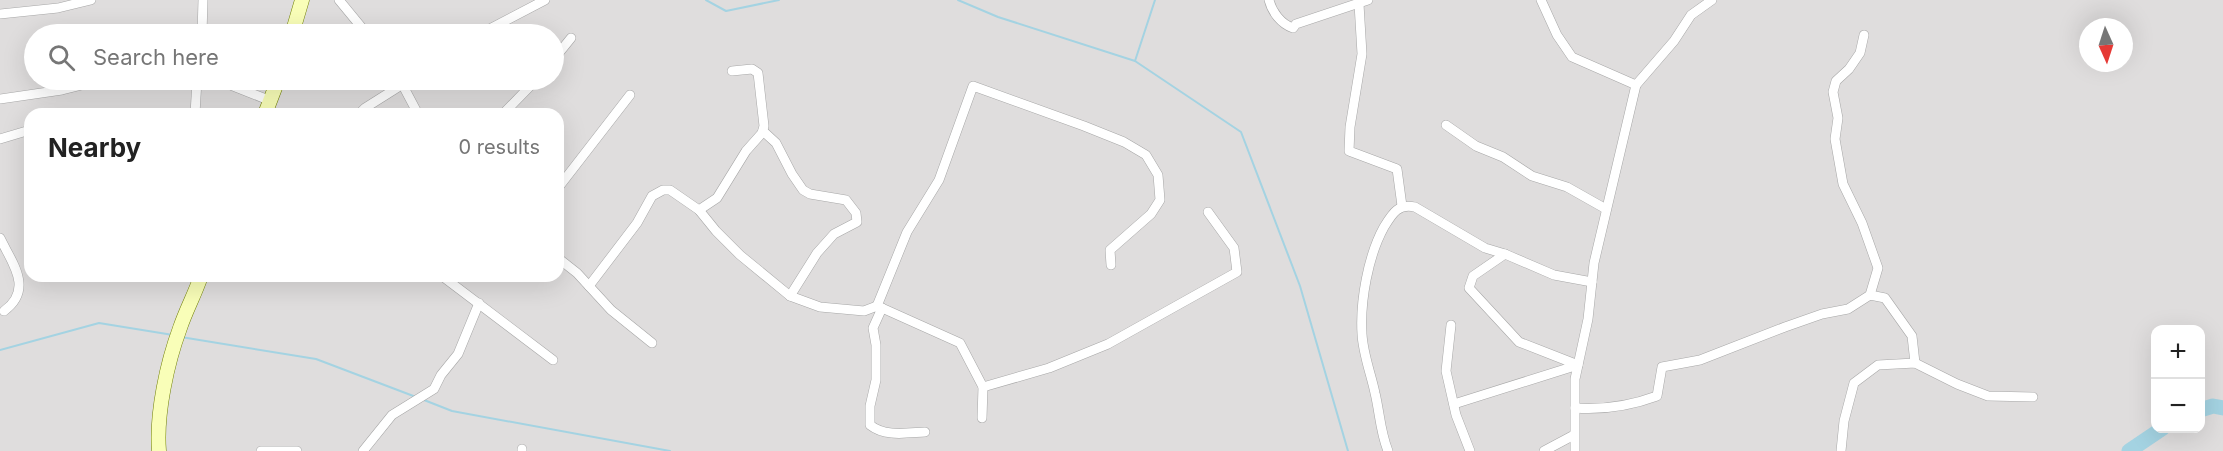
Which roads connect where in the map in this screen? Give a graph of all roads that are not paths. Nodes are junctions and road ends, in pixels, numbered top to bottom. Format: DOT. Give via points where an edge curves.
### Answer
graph roads {
  1 [pos="32,0"];
  2 [pos="91,0"];
  3 [pos="203,0"];
  4 [pos="302,0"];
  5 [pos="339,0"];
  6 [pos="545,0"];
  7 [pos="1269,0"];
  8 [pos="1541,0"];
  9 [pos="1712,0"];
  10 [pos="1363,2"];
  11 [pos="1696,4"];
  12 [pos="33,11"];
  13 [pos="0,14"];
  14 [pos="202,24"];
  15 [pos="295,24"];
  16 [pos="359,24"];
  17 [pos="499,24"];
  18 [pos="1864,35"];
  19 [pos="571,38"];
  20 [pos="564,47"];
  21 [pos="732,70"];
  22 [pos="1636,85"];
  23 [pos="62,90"];
  24 [pos="196,90"];
  25 [pos="236,90"];
  26 [pos="274,90"];
  27 [pos="390,90"];
  28 [pos="405,90"];
  29 [pos="526,90"];
  30 [pos="630,95"];
  31 [pos="0,99"];
  32 [pos="195,108"];
  33 [pos="268,108"];
  34 [pos="365,108"];
  35 [pos="414,108"];
  36 [pos="509,108"];
  37 [pos="1446,125"];
  38 [pos="763,131"];
  39 [pos="24,132"];
  40 [pos="0,139"];
  41 [pos="564,180"];
  42 [pos="1402,206"];
  43 [pos="1606,209"];
  44 [pos="699,210"];
  45 [pos="1208,212"];
  46 [pos="0,238"];
  47 [pos="1505,254"];
  48 [pos="564,263"];
  49 [pos="1111,265"];
  50 [pos="199,282"];
  51 [pos="449,282"];
  52 [pos="1592,282"];
  53 [pos="589,286"];
  54 [pos="1870,295"];
  55 [pos="790,296"];
  56 [pos="479,303"];
  57 [pos="879,307"];
  58 [pos="4,311"];
  59 [pos="1451,325"];
  60 [pos="652,344"];
  61 [pos="553,360"];
  62 [pos="1915,363"];
  63 [pos="1578,365"];
  64 [pos="983,387"];
  65 [pos="2033,397"];
  66 [pos="1454,404"];
  67 [pos="1575,408"];
  68 [pos="982,418"];
  69 [pos="925,432"];
  70 [pos="1574,435"];
  71 [pos="159,451"];
  72 [pos="261,451"];
  73 [pos="297,451"];
  74 [pos="363,451"];
  75 [pos="1388,451"];
  76 [pos="1470,451"];
  77 [pos="1544,451"];
  78 [pos="1575,451"];
  79 [pos="1841,451"];
  1 -- 12 [label="street"];
  2 -- 12 [label="street"];
  3 -- 14 [label="street"];
  4 -- 15 [label="street"];
  5 -- 16 [label="street"];
  6 -- 17 [label="street"];
  7 -- 10 [label="street" via="1272,11 1293,28"];
  8 -- 22 [label="street" via="1572,57"];
  9 -- 11 [label="street"];
  10 -- 42 [label="street" via="1362,54 1349,151 1397,169"];
  11 -- 22 [label="street"];
  12 -- 13 [label="street"];
  18 -- 54 [label="street" via="1860,53 1836,81 1833,92 1838,118 1835,139 1843,184 1878,268"];
  19 -- 20 [label="street"];
  21 -- 38 [label="street" via="752,69 758,73"];
  22 -- 43 [label="street"];
  23 -- 31 [label="street"];
  24 -- 32 [label="street"];
  25 -- 33 [label="street"];
  26 -- 33 [label="street"];
  27 -- 34 [label="street"];
  28 -- 35 [label="street"];
  29 -- 36 [label="street"];
  30 -- 41 [label="street"];
  37 -- 43 [label="street" via="1532,176 1567,187"];
  38 -- 44 [label="street" via="717,198"];
  38 -- 55 [label="street" via="776,143 803,190 846,200 856,213 857,222 834,234"];
  39 -- 40 [label="street"];
  42 -- 47 [label="street" via="1415,207 1485,248"];
  42 -- 75 [label="street" via="1394,210 1378,239 1363,295 1362,336"];
  43 -- 52 [label="street"];
  44 -- 53 [label="street" via="670,190 652,196 637,223"];
  44 -- 55 [label="street" via="740,255"];
  45 -- 64 [label="street" via="1234,248 1237,272 1108,344 1049,368"];
  46 -- 58 [label="street" via="19,278 20,289"];
  47 -- 52 [label="street" via="1554,274"];
  47 -- 63 [label="street" via="1473,276 1468,288 1519,342"];
  48 -- 53 [label="street"];
  49 -- 57 [label="street" via="1110,250 1160,200 1158,176 1146,155 1084,126 973,86 939,180 907,232"];
  50 -- 71 [label="street" via="179,329 161,401"];
  51 -- 56 [label="street"];
  52 -- 63 [label="street"];
  53 -- 60 [label="street"];
  54 -- 62 [label="street" via="1885,298 1912,336"];
  54 -- 67 [label="street" via="1848,309 1822,314 1700,360 1662,368 1657,396 1627,405"];
  55 -- 57 [label="street" via="820,307 864,311"];
  56 -- 61 [label="street"];
  56 -- 74 [label="street" via="458,354 434,390 392,415"];
  57 -- 64 [label="street" via="960,343"];
  57 -- 69 [label="street" via="873,328 876,380 870,425 879,432"];
  59 -- 66 [label="street" via="1446,370"];
  62 -- 65 [label="street" via="1988,396"];
  62 -- 79 [label="street" via="1878,365 1854,383"];
  63 -- 66 [label="street"];
  63 -- 67 [label="street"];
  64 -- 68 [label="street"];
  66 -- 76 [label="street"];
  67 -- 70 [label="street"];
  70 -- 77 [label="street"];
  70 -- 78 [label="street"];
  72 -- 73 [label="street"];
}
